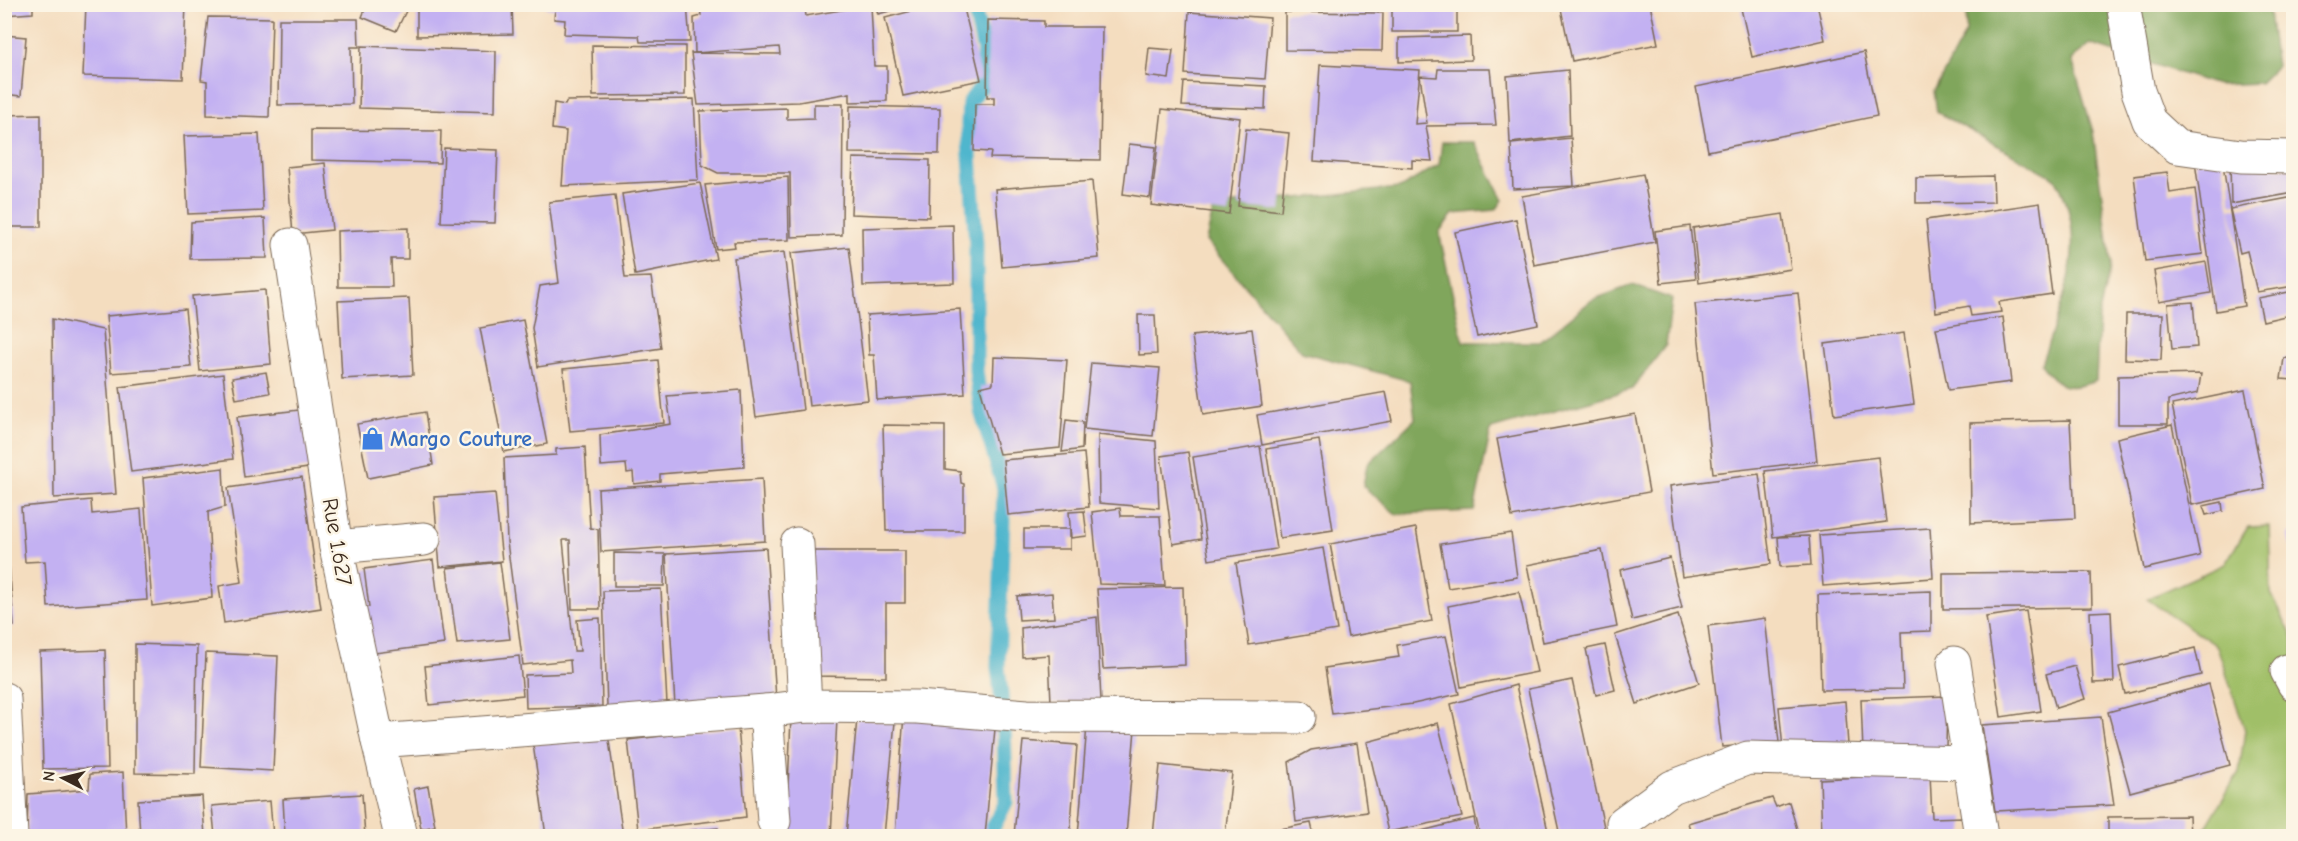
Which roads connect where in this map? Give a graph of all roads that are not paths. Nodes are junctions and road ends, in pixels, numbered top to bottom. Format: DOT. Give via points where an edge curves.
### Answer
graph roads {
  1 [pos="2123,4"];
  2 [pos="2294,157"];
  3 [pos="290,245"];
  4 [pos="424,539"];
  5 [pos="797,544"];
  6 [pos="336,547"];
  7 [pos="1954,663"];
  8 [pos="4,699"];
  9 [pos="805,706"];
  10 [pos="766,711"];
  11 [pos="1299,717"];
  12 [pos="378,741"];
  13 [pos="1969,763"];
  14 [pos="774,821"];
  15 [pos="1623,823"];
  16 [pos="11,837"];
  17 [pos="401,837"];
  18 [pos="1981,837"];
  1 -- 2 [label="street" via="2138,91 2149,121 2177,147 2241,156"];
  3 -- 6 [label="street, Rue 1.627"];
  4 -- 6 [label="street"];
  5 -- 9 [label="street"];
  6 -- 12 [label="street, Rue 1.627"];
  7 -- 13 [label="street"];
  8 -- 16 [label="street"];
  9 -- 10 [label="street"];
  9 -- 11 [label="street" via="917,707 1027,716"];
  10 -- 12 [label="street"];
  10 -- 14 [label="street"];
  12 -- 17 [label="street, Rue 1.627"];
  13 -- 15 [label="street" via="1748,758 1672,787"];
  13 -- 18 [label="street"];
}
